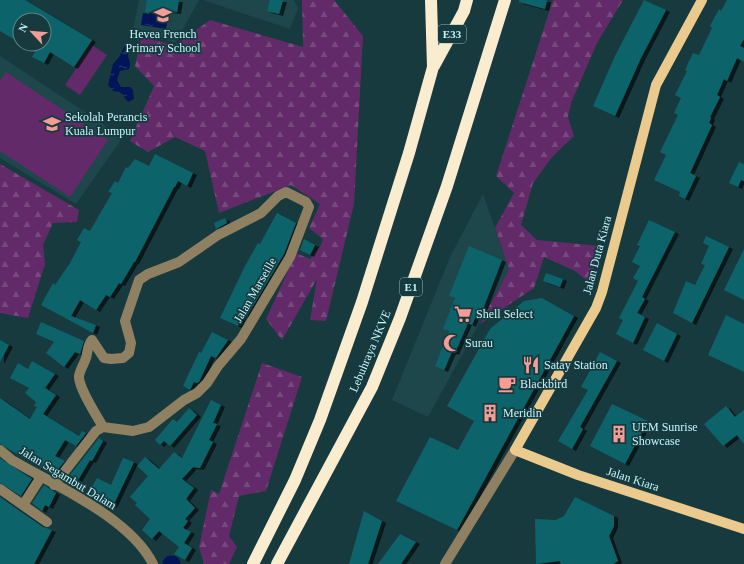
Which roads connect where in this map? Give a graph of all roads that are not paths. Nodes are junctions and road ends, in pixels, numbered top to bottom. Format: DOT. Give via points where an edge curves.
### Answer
graph roads {
  1 [pos="431,0"];
  2 [pos="467,0"];
  3 [pos="506,0"];
  4 [pos="702,0"];
  5 [pos="433,67"];
  6 [pos="103,427"];
  7 [pos="0,450"];
  8 [pos="515,450"];
  9 [pos="41,477"];
  10 [pos="54,484"];
  11 [pos="0,489"];
  12 [pos="23,505"];
  13 [pos="47,522"];
  14 [pos="744,529"];
  15 [pos="153,564"];
  16 [pos="252,564"];
  17 [pos="278,564"];
  18 [pos="445,564"];
  1 -- 5 [label="highway, Lebuhraya NKVE"];
  2 -- 5 [label="highway, E33" via="464,11"];
  3 -- 17 [label="highway, Lebuhraya NKVE / E1" via="448,186 400,318 372,387"];
  4 -- 8 [label="main road, Jalan Duta Kiara" via="656,85 596,308"];
  5 -- 16 [label="highway, Lebuhraya NKVE" via="362,302 325,405 295,480"];
  6 -- 6 [label="street, Jalan Marseille" via="133,431 149,427 207,383 241,339 290,257 309,207 306,202 286,192 278,196 261,213 218,235 179,262 139,280 125,321 131,343 129,353 123,358 104,358 94,342 90,341 79,374"];
  6 -- 10 [label="street" via="92,435"];
  7 -- 9 [label="street, Jalan Segambut Dalam"];
  8 -- 14 [label="main road, Jalan Kiara" via="578,475"];
  8 -- 18 [label="street, Jalan Duta Kiara"];
  9 -- 10 [label="street, Jalan Segambut Dalam"];
  9 -- 12 [label="street"];
  10 -- 15 [label="street, Jalan Segambut Dalam" via="112,519 135,539"];
  11 -- 12 [label="street"];
  12 -- 13 [label="street"];
}
